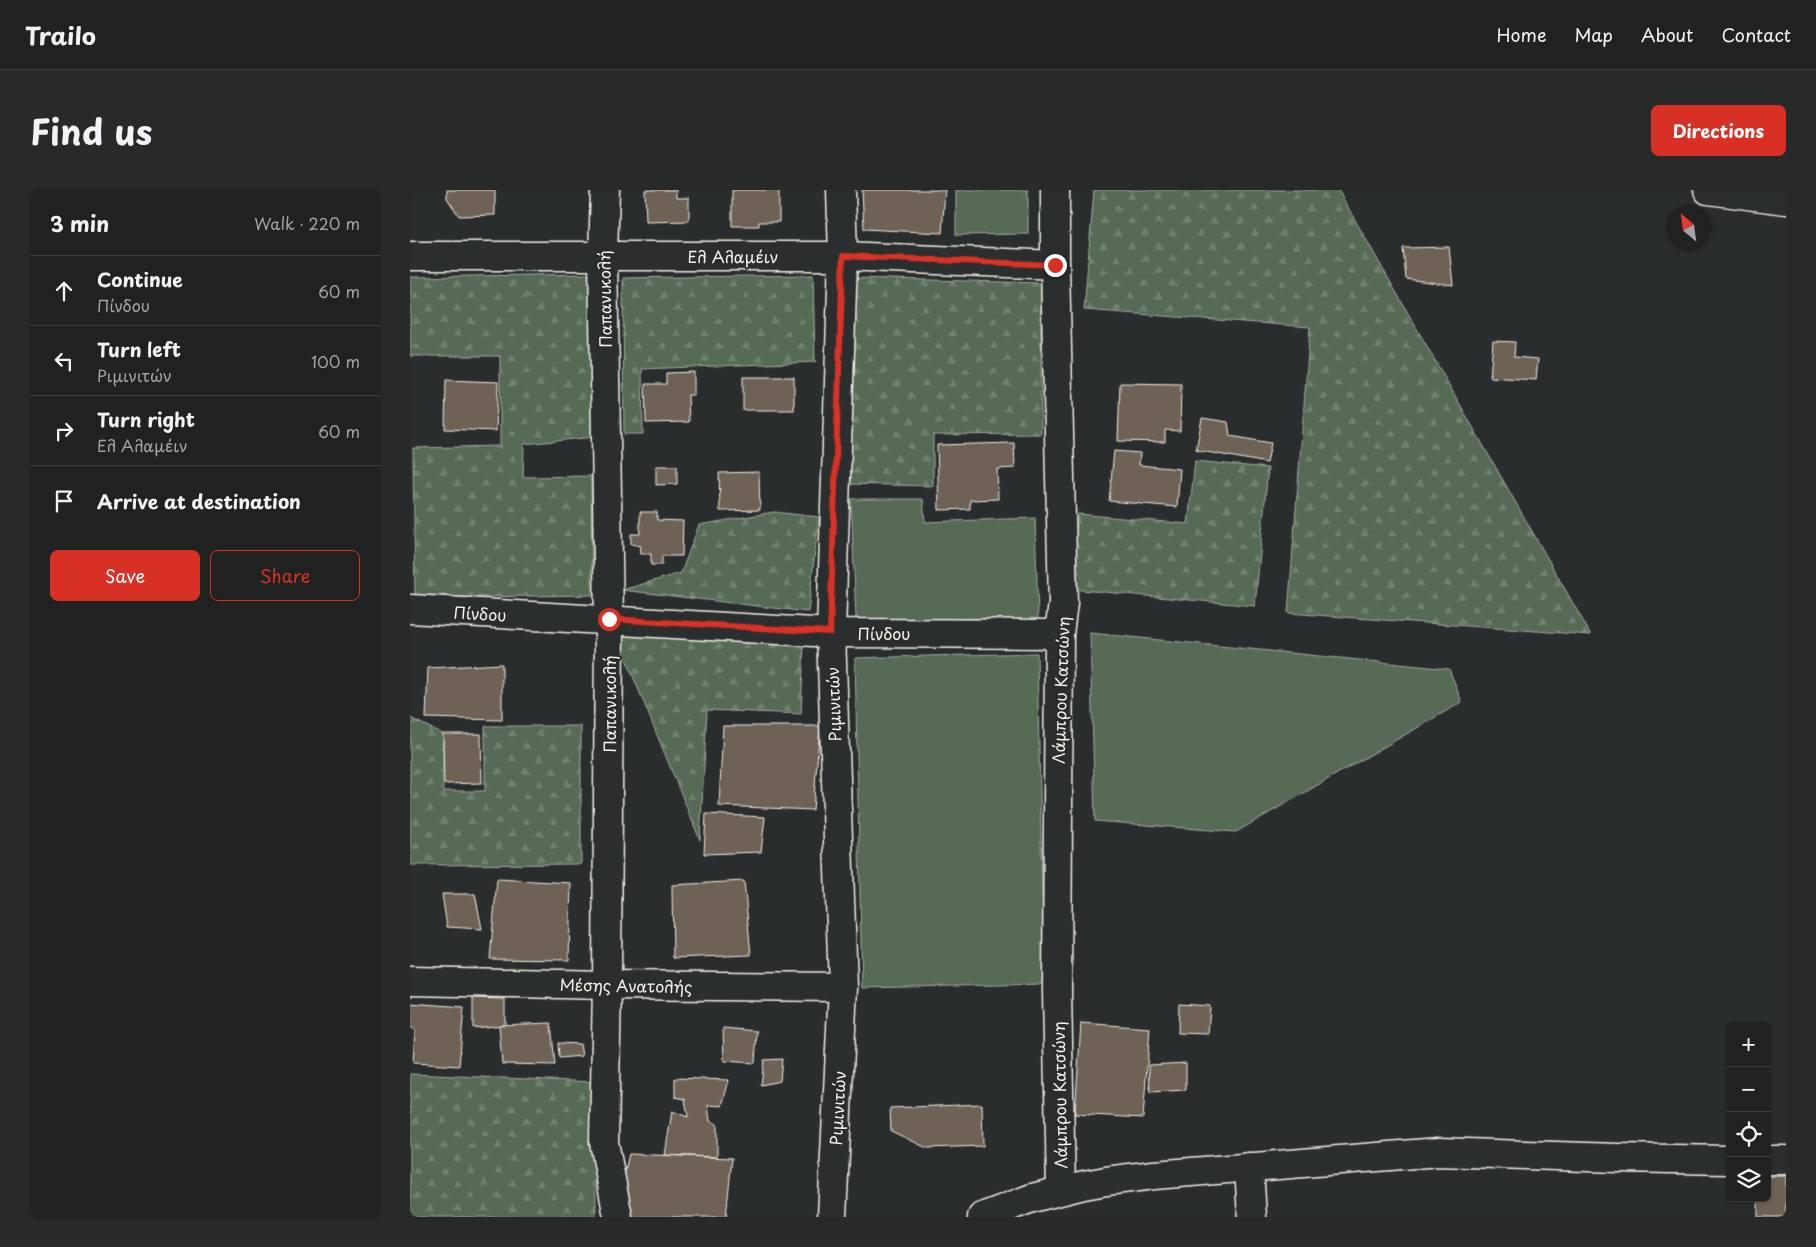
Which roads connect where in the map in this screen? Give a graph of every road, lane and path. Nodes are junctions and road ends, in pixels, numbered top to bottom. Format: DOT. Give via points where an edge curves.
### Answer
graph roads {
  1 [pos="605,190"];
  2 [pos="840,190"];
  3 [pos="1055,190"];
  4 [pos="1708,190"];
  5 [pos="1786,200"];
  6 [pos="604,255"];
  7 [pos="410,256"];
  8 [pos="843,256"];
  9 [pos="1055,265"];
  10 [pos="410,609"];
  11 [pos="609,619"];
  12 [pos="830,632"];
  13 [pos="1059,634"];
  14 [pos="410,981"];
  15 [pos="607,985"];
  16 [pos="843,987"];
  17 [pos="1726,1160"];
  18 [pos="1771,1160"];
  19 [pos="1786,1160"];
  20 [pos="1249,1167"];
  21 [pos="1061,1190"];
  22 [pos="618,1217"];
  23 [pos="832,1217"];
  24 [pos="982,1217"];
  25 [pos="1252,1217"];
  1 -- 6 [label="street, Παπανικολή"];
  2 -- 8 [label="street, Ριμινιτών"];
  3 -- 9 [label="street, Λάμπρου Κατσώνη"];
  4 -- 5 [label="street"];
  6 -- 7 [label="street, Ελ Αλαμέιν"];
  6 -- 8 [label="street, Ελ Αλαμέιν"];
  6 -- 11 [label="street, Παπανικολή"];
  8 -- 9 [label="street, Ελ Αλαμέιν"];
  8 -- 12 [label="street, Ριμινιτών"];
  9 -- 13 [label="street, Λάμπρου Κατσώνη" via="1063,603"];
  10 -- 11 [label="street, Πίνδου"];
  11 -- 12 [label="street, Πίνδου"];
  11 -- 15 [label="street, Παπανικολή"];
  12 -- 13 [label="street, Πίνδου"];
  12 -- 16 [label="street, Ριμινιτών"];
  13 -- 21 [label="street, Λάμπρου Κατσώνη" via="1057,992"];
  14 -- 15 [label="street, Μέσης Ανατολής"];
  15 -- 16 [label="street, Μέσης Ανατολής"];
  15 -- 22 [label="street, Παπανικολή" via="604,1142"];
  16 -- 23 [label="street, Ριμινιτών"];
  17 -- 20 [label="street" via="1439,1152"];
  18 -- 19 [label="street"];
  20 -- 21 [label="street" via="1130,1178"];
  20 -- 25 [label="street"];
  21 -- 24 [label="street"];
}
